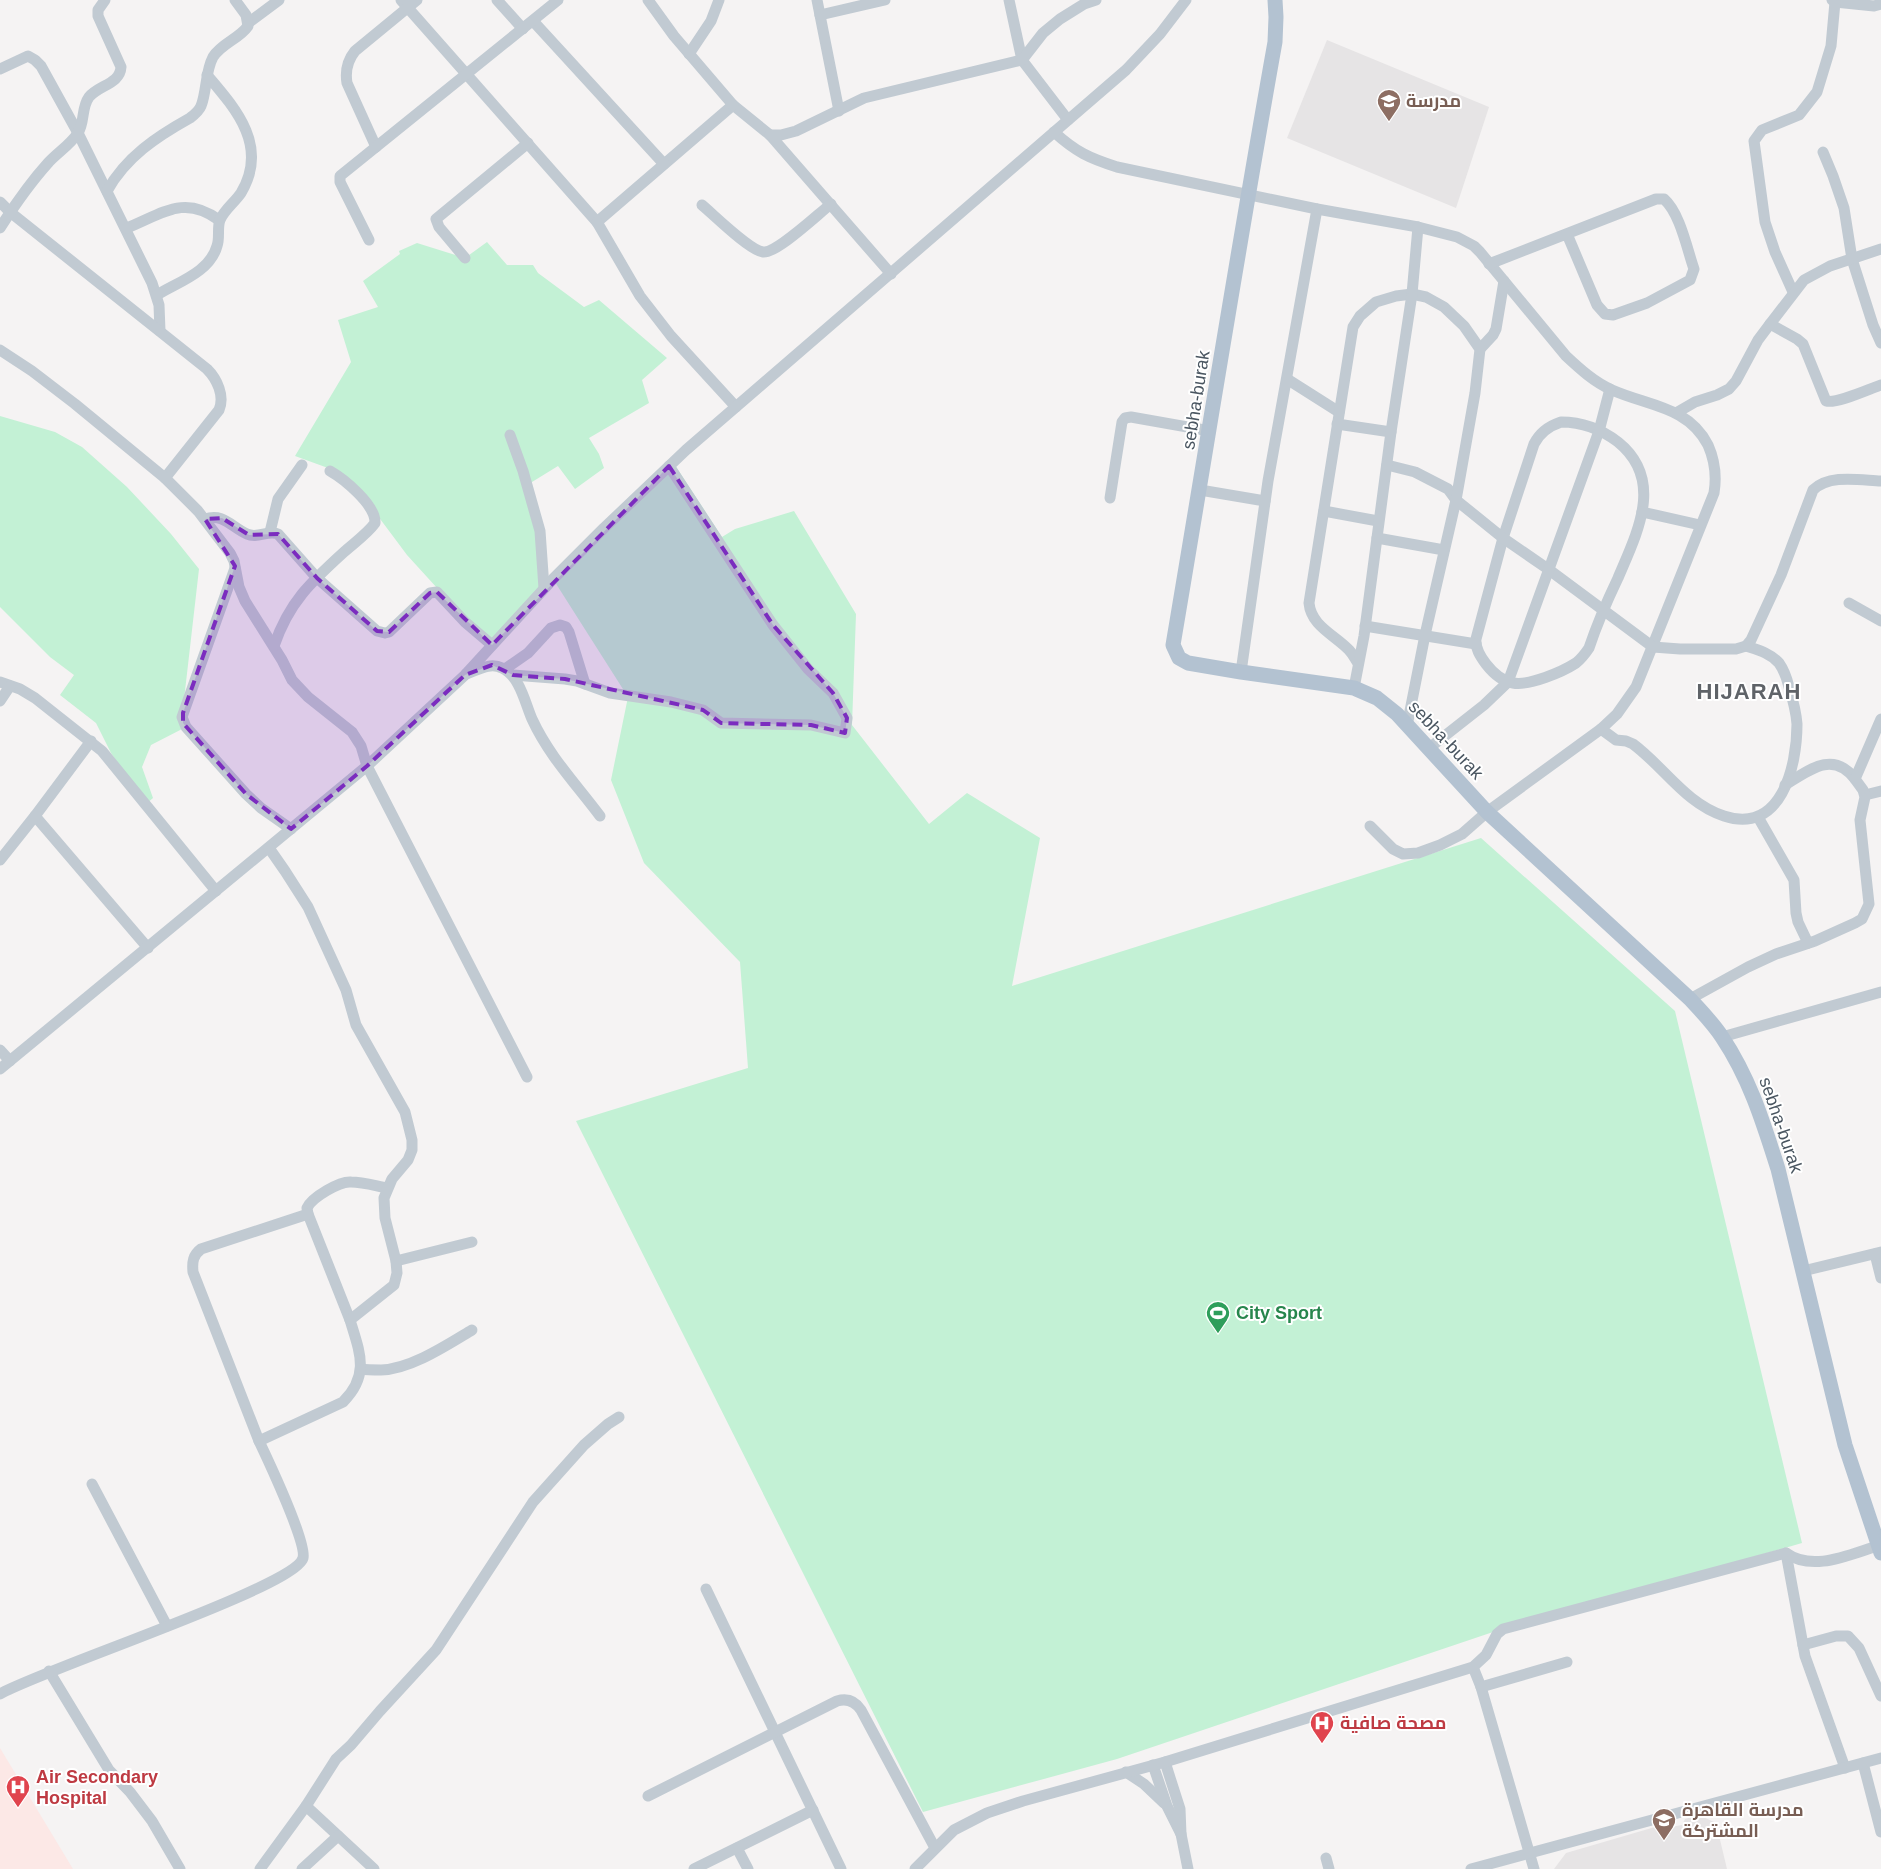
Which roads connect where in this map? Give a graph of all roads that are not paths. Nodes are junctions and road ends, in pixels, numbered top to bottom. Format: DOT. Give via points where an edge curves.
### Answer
graph roads {
  1 [pos="105,0"];
  2 [pos="235,0"];
  3 [pos="279,0"];
  4 [pos="417,0"];
  5 [pos="497,0"];
  6 [pos="558,0"];
  7 [pos="648,0"];
  8 [pos="719,0"];
  9 [pos="817,0"];
  10 [pos="885,0"];
  11 [pos="1009,0"];
  12 [pos="1096,0"];
  13 [pos="1186,0"];
  14 [pos="1275,0"];
  15 [pos="1834,1"];
  16 [pos="404,4"];
  17 [pos="1881,4"];
  18 [pos="820,15"];
  19 [pos="532,21"];
  20 [pos="248,23"];
  21 [pos="523,30"];
  22 [pos="689,54"];
  23 [pos="1022,60"];
  24 [pos="0,69"];
  25 [pos="466,74"];
  26 [pos="207,75"];
  27 [pos="733,105"];
  28 [pos="839,110"];
  29 [pos="1068,120"];
  30 [pos="1054,132"];
  31 [pos="78,133"];
  32 [pos="770,135"];
  33 [pos="528,143"];
  34 [pos="376,147"];
  35 [pos="1823,152"];
  36 [pos="664,164"];
  37 [pos="107,192"];
  38 [pos="1248,194"];
  39 [pos="0,202"];
  40 [pos="831,204"];
  41 [pos="702,205"];
  42 [pos="1317,209"];
  43 [pos="10,212"];
  44 [pos="219,220"];
  45 [pos="597,222"];
  46 [pos="0,228"];
  47 [pos="127,228"];
  48 [pos="1418,228"];
  49 [pos="1567,234"];
  50 [pos="369,240"];
  51 [pos="1881,248"];
  52 [pos="465,258"];
  53 [pos="1852,259"];
  54 [pos="1489,264"];
  55 [pos="891,274"];
  56 [pos="1504,281"];
  57 [pos="1793,292"];
  58 [pos="156,294"];
  59 [pos="1412,294"];
  60 [pos="1770,324"];
  61 [pos="160,331"];
  62 [pos="1881,343"];
  63 [pos="1480,349"];
  64 [pos="0,350"];
  65 [pos="1287,379"];
  66 [pos="1881,385"];
  67 [pos="1610,389"];
  68 [pos="736,407"];
  69 [pos="1676,413"];
  70 [pos="1338,418"];
  71 [pos="1210,431"];
  72 [pos="1599,431"];
  73 [pos="1391,432"];
  74 [pos="510,434"];
  75 [pos="302,465"];
  76 [pos="1388,465"];
  77 [pos="669,466"];
  78 [pos="330,470"];
  79 [pos="165,478"];
  80 [pos="1881,480"];
  81 [pos="1200,490"];
  82 [pos="1110,498"];
  83 [pos="1456,500"];
  84 [pos="1265,501"];
  85 [pos="1324,511"];
  86 [pos="1642,512"];
  87 [pos="205,519"];
  88 [pos="1378,521"];
  89 [pos="1700,525"];
  90 [pos="270,532"];
  91 [pos="1377,538"];
  92 [pos="1504,538"];
  93 [pos="1444,550"];
  94 [pos="235,566"];
  95 [pos="1548,569"];
  96 [pos="316,578"];
  97 [pos="544,588"];
  98 [pos="1849,603"];
  99 [pos="1604,610"];
  100 [pos="1881,621"];
  101 [pos="1365,626"];
  102 [pos="1425,635"];
  103 [pos="1476,644"];
  104 [pos="492,645"];
  105 [pos="274,646"];
  106 [pos="1746,646"];
  107 [pos="1653,647"];
  108 [pos="1358,663"];
  109 [pos="509,672"];
  110 [pos="1240,672"];
  111 [pos="465,675"];
  112 [pos="1508,682"];
  113 [pos="5,684"];
  114 [pos="585,684"];
  115 [pos="1354,688"];
  116 [pos="0,701"];
  117 [pos="1881,719"];
  118 [pos="1408,726"];
  119 [pos="1602,729"];
  120 [pos="91,741"];
  121 [pos="1428,749"];
  122 [pos="367,766"];
  123 [pos="1855,779"];
  124 [pos="1785,786"];
  125 [pos="1881,792"];
  126 [pos="1865,796"];
  127 [pos="1487,812"];
  128 [pos="35,816"];
  129 [pos="600,816"];
  130 [pos="1758,817"];
  131 [pos="1370,826"];
  132 [pos="291,829"];
  133 [pos="269,848"];
  134 [pos="0,860"];
  135 [pos="216,891"];
  136 [pos="1808,943"];
  137 [pos="148,948"];
  138 [pos="1881,992"];
  139 [pos="1690,999"];
  140 [pos="1722,1037"];
  141 [pos="0,1050"];
  142 [pos="10,1061"];
  143 [pos="0,1069"];
  144 [pos="527,1076"];
  145 [pos="387,1188"];
  146 [pos="308,1214"];
  147 [pos="472,1242"];
  148 [pos="1878,1253"];
  149 [pos="396,1261"];
  150 [pos="1803,1271"];
  151 [pos="1881,1278"];
  152 [pos="350,1320"];
  153 [pos="472,1330"];
  154 [pos="361,1369"];
  155 [pos="619,1417"];
  156 [pos="259,1441"];
  157 [pos="92,1484"];
  158 [pos="1880,1548"];
  159 [pos="1786,1553"];
  160 [pos="706,1589"];
  161 [pos="167,1626"];
  162 [pos="1803,1645"];
  163 [pos="1567,1662"];
  164 [pos="1473,1667"];
  165 [pos="49,1671"];
  166 [pos="1481,1687"];
  167 [pos="0,1694"];
  168 [pos="1881,1696"];
  169 [pos="775,1732"];
  170 [pos="1881,1758"];
  171 [pos="1165,1762"];
  172 [pos="1862,1763"];
  173 [pos="1153,1765"];
  174 [pos="1845,1768"];
  175 [pos="1126,1772"];
  176 [pos="648,1796"];
  177 [pos="306,1806"];
  178 [pos="1167,1806"];
  179 [pos="812,1810"];
  180 [pos="1881,1832"];
  181 [pos="1181,1834"];
  182 [pos="338,1836"];
  183 [pos="737,1848"];
  184 [pos="935,1848"];
  185 [pos="1529,1852"];
  186 [pos="180,1869"];
  187 [pos="260,1869"];
  188 [pos="302,1869"];
  189 [pos="374,1869"];
  190 [pos="694,1869"];
  191 [pos="748,1869"];
  192 [pos="841,1869"];
  193 [pos="915,1869"];
  194 [pos="1188,1869"];
  195 [pos="1471,1869"];
  196 [pos="1534,1869"];
  1 -- 31 [label="street" via="98,16 121,67 119,76 98,88 86,102"];
  2 -- 20 [label="street"];
  3 -- 20 [label="street"];
  4 -- 16 [label="street"];
  5 -- 21 [label="street"];
  6 -- 19 [label="street"];
  7 -- 22 [label="street"];
  8 -- 22 [label="street" via="712,21"];
  9 -- 18 [label="street"];
  10 -- 18 [label="street"];
  11 -- 23 [label="street"];
  12 -- 23 [label="street" via="1060,19 1043,33"];
  13 -- 29 [label="street" via="1146,50"];
  14 -- 38 [label="main road, sebha-burak" via="1274,42"];
  15 -- 17 [label="street"];
  15 -- 57 [label="street" via="1831,46 1817,92 1799,115 1762,130 1754,141 1765,222"];
  16 -- 25 [label="street"];
  16 -- 34 [label="street" via="355,51 346,68 347,83"];
  18 -- 28 [label="street"];
  19 -- 21 [label="street"];
  19 -- 36 [label="street"];
  20 -- 26 [label="street" via="243,32 219,49"];
  21 -- 25 [label="street"];
  22 -- 27 [label="street"];
  23 -- 28 [label="street" via="864,98"];
  23 -- 29 [label="street"];
  24 -- 31 [label="street" via="23,57 35,60"];
  25 -- 33 [label="street"];
  25 -- 34 [label="street"];
  26 -- 37 [label="street" via="197,112 142,148 115,177"];
  26 -- 44 [label="street" via="238,115 251,145 252,157 247,180"];
  27 -- 32 [label="street"];
  27 -- 36 [label="street"];
  28 -- 32 [label="street" via="796,131"];
  29 -- 30 [label="street"];
  30 -- 38 [label="street" via="1092,160"];
  30 -- 55 [label="street"];
  31 -- 37 [label="street"];
  31 -- 43 [label="street"];
  32 -- 40 [label="street"];
  33 -- 45 [label="street"];
  33 -- 52 [label="street" via="436,218 439,227"];
  34 -- 50 [label="street" via="339,179"];
  35 -- 53 [label="street" via="1844,208"];
  36 -- 45 [label="street"];
  37 -- 47 [label="street"];
  38 -- 42 [label="street"];
  38 -- 71 [label="main road, sebha-burak"];
  39 -- 43 [label="street"];
  40 -- 41 [label="street" via="769,252 756,250"];
  40 -- 55 [label="street"];
  42 -- 48 [label="street"];
  42 -- 65 [label="street"];
  43 -- 46 [label="street"];
  43 -- 61 [label="street"];
  44 -- 47 [label="street" via="201,208 186,206"];
  44 -- 58 [label="street" via="218,244 206,265"];
  45 -- 68 [label="street" via="640,296 671,336"];
  47 -- 58 [label="street"];
  48 -- 54 [label="street" via="1466,241"];
  48 -- 59 [label="street"];
  49 -- 49 [label="street" via="1597,305 1604,314 1614,315 1647,303 1690,280 1694,269 1677,219 1664,199 1656,199"];
  49 -- 54 [label="street"];
  51 -- 53 [label="street"];
  53 -- 57 [label="street" via="1817,272"];
  53 -- 62 [label="street"];
  54 -- 56 [label="street"];
  55 -- 68 [label="street"];
  56 -- 63 [label="street" via="1496,329"];
  56 -- 67 [label="street" via="1566,356 1595,381"];
  57 -- 60 [label="street"];
  58 -- 61 [label="street"];
  59 -- 63 [label="street" via="1444,307 1464,326"];
  59 -- 70 [label="street" via="1376,302 1356,322"];
  59 -- 73 [label="street"];
  60 -- 66 [label="street" via="1803,344 1826,401"];
  60 -- 69 [label="street" via="1729,389"];
  61 -- 79 [label="street" via="210,372 218,386 222,404 217,415"];
  63 -- 83 [label="street"];
  64 -- 79 [label="street" via="75,404"];
  65 -- 70 [label="street"];
  65 -- 84 [label="street"];
  67 -- 69 [label="street"];
  67 -- 72 [label="street"];
  68 -- 77 [label="street"];
  69 -- 89 [label="street" via="1692,422 1702,434 1716,468 1714,493"];
  70 -- 73 [label="street"];
  70 -- 85 [label="street"];
  71 -- 81 [label="main road, sebha-burak"];
  71 -- 82 [label="street" via="1125,418"];
  72 -- 86 [label="street" via="1625,448 1639,467 1644,484"];
  72 -- 92 [label="street" via="1581,423 1562,422 1540,434"];
  72 -- 95 [label="street"];
  73 -- 76 [label="street"];
  74 -- 97 [label="street" via="540,531"];
  75 -- 90 [label="street" via="280,494"];
  76 -- 83 [label="street" via="1422,475 1448,489"];
  76 -- 88 [label="street"];
  77 -- 97 [label="street"];
  77 -- 114 [label="street" via="773,625 808,669 833,693 847,718 844,733 811,724 721,723 703,710 610,693"];
  78 -- 96 [label="street" via="350,485 373,513 375,522"];
  79 -- 87 [label="street"];
  80 -- 106 [label="street" via="1828,480 1813,490 1781,576"];
  81 -- 84 [label="street"];
  81 -- 110 [label="main road, sebha-burak" via="1173,646 1183,661"];
  83 -- 92 [label="street"];
  83 -- 93 [label="street"];
  84 -- 110 [label="street"];
  85 -- 88 [label="street"];
  85 -- 108 [label="street" via="1310,607 1322,627 1350,651"];
  86 -- 89 [label="street"];
  86 -- 99 [label="street"];
  87 -- 90 [label="street" via="222,518 249,535"];
  87 -- 94 [label="street" via="230,553"];
  88 -- 91 [label="street"];
  89 -- 107 [label="street"];
  90 -- 96 [label="street" via="278,534"];
  91 -- 93 [label="street"];
  91 -- 101 [label="street"];
  92 -- 95 [label="street"];
  92 -- 103 [label="street"];
  93 -- 102 [label="street"];
  94 -- 105 [label="street" via="245,601"];
  94 -- 132 [label="street" via="182,717 186,728 246,794"];
  95 -- 99 [label="street"];
  95 -- 112 [label="street"];
  96 -- 104 [label="street" via="380,633 389,632 430,593 437,592"];
  96 -- 105 [label="street" via="291,607"];
  97 -- 104 [label="street"];
  98 -- 100 [label="street"];
  99 -- 107 [label="street"];
  99 -- 112 [label="street" via="1589,648 1576,662 1534,681 1522,684"];
  101 -- 102 [label="street"];
  101 -- 108 [label="street"];
  102 -- 103 [label="street"];
  102 -- 118 [label="street"];
  103 -- 112 [label="street" via="1489,668"];
  104 -- 111 [label="street"];
  105 -- 122 [label="street" via="299,689 355,736"];
  106 -- 107 [label="street" via="1730,649"];
  106 -- 124 [label="street" via="1764,652 1780,664 1795,708 1796,737"];
  107 -- 119 [label="street" via="1627,702"];
  108 -- 115 [label="street"];
  109 -- 111 [label="street" via="492,665"];
  109 -- 114 [label="street"];
  109 -- 114 [label="street" via="551,628 560,625 569,632"];
  109 -- 129 [label="street" via="549,751"];
  110 -- 115 [label="main road, sebha-burak"];
  111 -- 122 [label="street"];
  112 -- 121 [label="street"];
  113 -- 116 [label="street"];
  113 -- 120 [label="street" via="35,698"];
  115 -- 118 [label="main road, sebha-burak" via="1377,698"];
  117 -- 123 [label="street"];
  118 -- 121 [label="main road, sebha-burak"];
  119 -- 127 [label="street"];
  119 -- 130 [label="street" via="1616,740 1630,742 1640,749 1686,794 1709,810 1737,820"];
  120 -- 128 [label="street"];
  120 -- 135 [label="street" via="112,762"];
  121 -- 127 [label="main road, sebha-burak"];
  122 -- 132 [label="street"];
  122 -- 144 [label="street"];
  123 -- 124 [label="street" via="1840,765 1824,764"];
  123 -- 126 [label="street"];
  124 -- 130 [label="street" via="1772,809"];
  125 -- 126 [label="street"];
  126 -- 136 [label="street" via="1860,820 1869,891 1867,909 1855,923"];
  127 -- 131 [label="street" via="1462,834 1418,853 1403,854 1393,849"];
  127 -- 139 [label="main road, sebha-burak"];
  128 -- 134 [label="street"];
  128 -- 137 [label="street"];
  130 -- 136 [label="street" via="1794,880 1798,922"];
  132 -- 133 [label="street"];
  133 -- 135 [label="street"];
  133 -- 145 [label="street" via="308,907 346,990 356,1025 408,1119 412,1150"];
  135 -- 137 [label="street"];
  136 -- 139 [label="street" via="1748,967"];
  137 -- 142 [label="street"];
  138 -- 140 [label="street"];
  139 -- 140 [label="main road, sebha-burak"];
  140 -- 150 [label="main road, sebha-burak" via="1759,1110 1778,1169"];
  141 -- 142 [label="street"];
  142 -- 143 [label="street"];
  145 -- 146 [label="street" via="344,1183 312,1201 307,1208"];
  145 -- 149 [label="street" via="384,1208"];
  146 -- 152 [label="street"];
  146 -- 156 [label="street" via="201,1248 192,1262 193,1272"];
  147 -- 149 [label="street"];
  148 -- 150 [label="street"];
  148 -- 151 [label="street"];
  149 -- 152 [label="street" via="394,1285"];
  150 -- 158 [label="main road, sebha-burak" via="1845,1445"];
  152 -- 154 [label="street"];
  153 -- 154 [label="street" via="402,1366"];
  154 -- 156 [label="street" via="354,1391 343,1402"];
  155 -- 177 [label="street" via="584,1445 533,1502 436,1650 336,1759"];
  156 -- 161 [label="street" via="303,1546 303,1559 295,1569 273,1582"];
  157 -- 161 [label="street"];
  158 -- 159 [label="street" via="1824,1561 1802,1561"];
  159 -- 162 [label="street"];
  159 -- 164 [label="street" via="1503,1629 1496,1634 1486,1655"];
  160 -- 169 [label="street"];
  161 -- 165 [label="street"];
  162 -- 168 [label="street" via="1848,1636 1859,1648"];
  162 -- 174 [label="street"];
  163 -- 166 [label="street"];
  164 -- 166 [label="street"];
  164 -- 171 [label="street"];
  165 -- 167 [label="street"];
  165 -- 186 [label="street" via="109,1770 146,1813"];
  166 -- 185 [label="street"];
  169 -- 176 [label="street"];
  169 -- 179 [label="street"];
  169 -- 184 [label="street" via="837,1701 855,1702"];
  170 -- 172 [label="street"];
  171 -- 173 [label="street"];
  171 -- 181 [label="street" via="1180,1809"];
  172 -- 174 [label="street"];
  172 -- 180 [label="street"];
  173 -- 175 [label="street"];
  173 -- 178 [label="street"];
  174 -- 185 [label="street"];
  175 -- 178 [label="street"];
  175 -- 184 [label="street" via="988,1813 954,1830"];
  177 -- 182 [label="street"];
  177 -- 187 [label="street"];
  178 -- 181 [label="street"];
  179 -- 183 [label="street"];
  179 -- 192 [label="street"];
  181 -- 194 [label="street"];
  182 -- 188 [label="street"];
  182 -- 189 [label="street"];
  183 -- 190 [label="street"];
  183 -- 191 [label="street"];
  184 -- 193 [label="street"];
  185 -- 195 [label="street"];
  185 -- 196 [label="street"];
}
